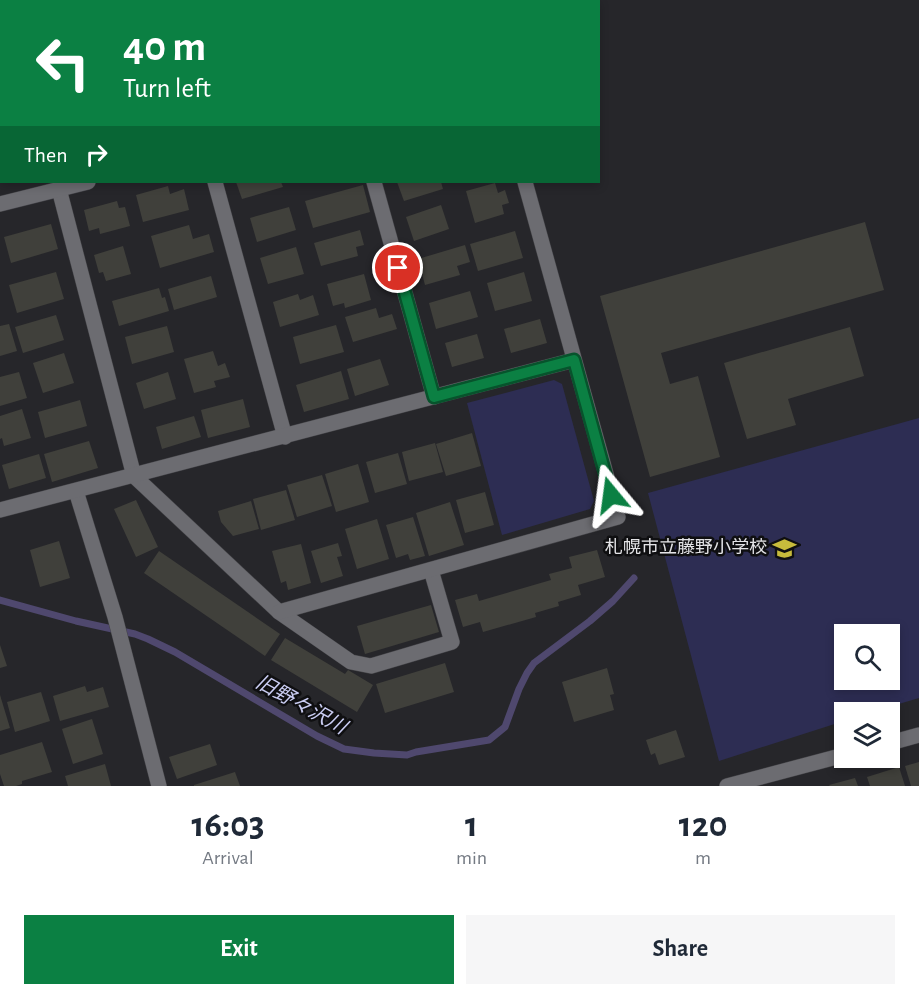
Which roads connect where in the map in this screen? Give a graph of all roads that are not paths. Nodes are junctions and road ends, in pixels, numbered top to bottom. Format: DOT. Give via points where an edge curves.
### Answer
graph roads {
  1 [pos="84,183"];
  2 [pos="215,183"];
  3 [pos="374,183"];
  4 [pos="525,183"];
  5 [pos="59,189"];
  6 [pos="0,204"];
  7 [pos="574,360"];
  8 [pos="434,397"];
  9 [pos="285,437"];
  10 [pos="134,476"];
  11 [pos="76,491"];
  12 [pos="0,510"];
  13 [pos="431,570"];
  14 [pos="279,612"];
  15 [pos="919,735"];
  16 [pos="900,740"];
  17 [pos="834,758"];
  18 [pos="159,786"];
  19 [pos="727,786"];
  1 -- 5 [label="street"];
  2 -- 9 [label="street"];
  3 -- 8 [label="street"];
  4 -- 7 [label="street"];
  5 -- 6 [label="street"];
  5 -- 10 [label="street"];
  7 -- 8 [label="street"];
  7 -- 13 [label="street" via="618,517"];
  8 -- 9 [label="street"];
  9 -- 10 [label="street"];
  10 -- 11 [label="street"];
  10 -- 14 [label="street"];
  11 -- 12 [label="street"];
  11 -- 18 [label="street" via="115,617"];
  13 -- 14 [label="street"];
  13 -- 14 [label="street" via="452,642 371,666 351,662"];
  15 -- 16 [label="street"];
  17 -- 19 [label="street"];
}
